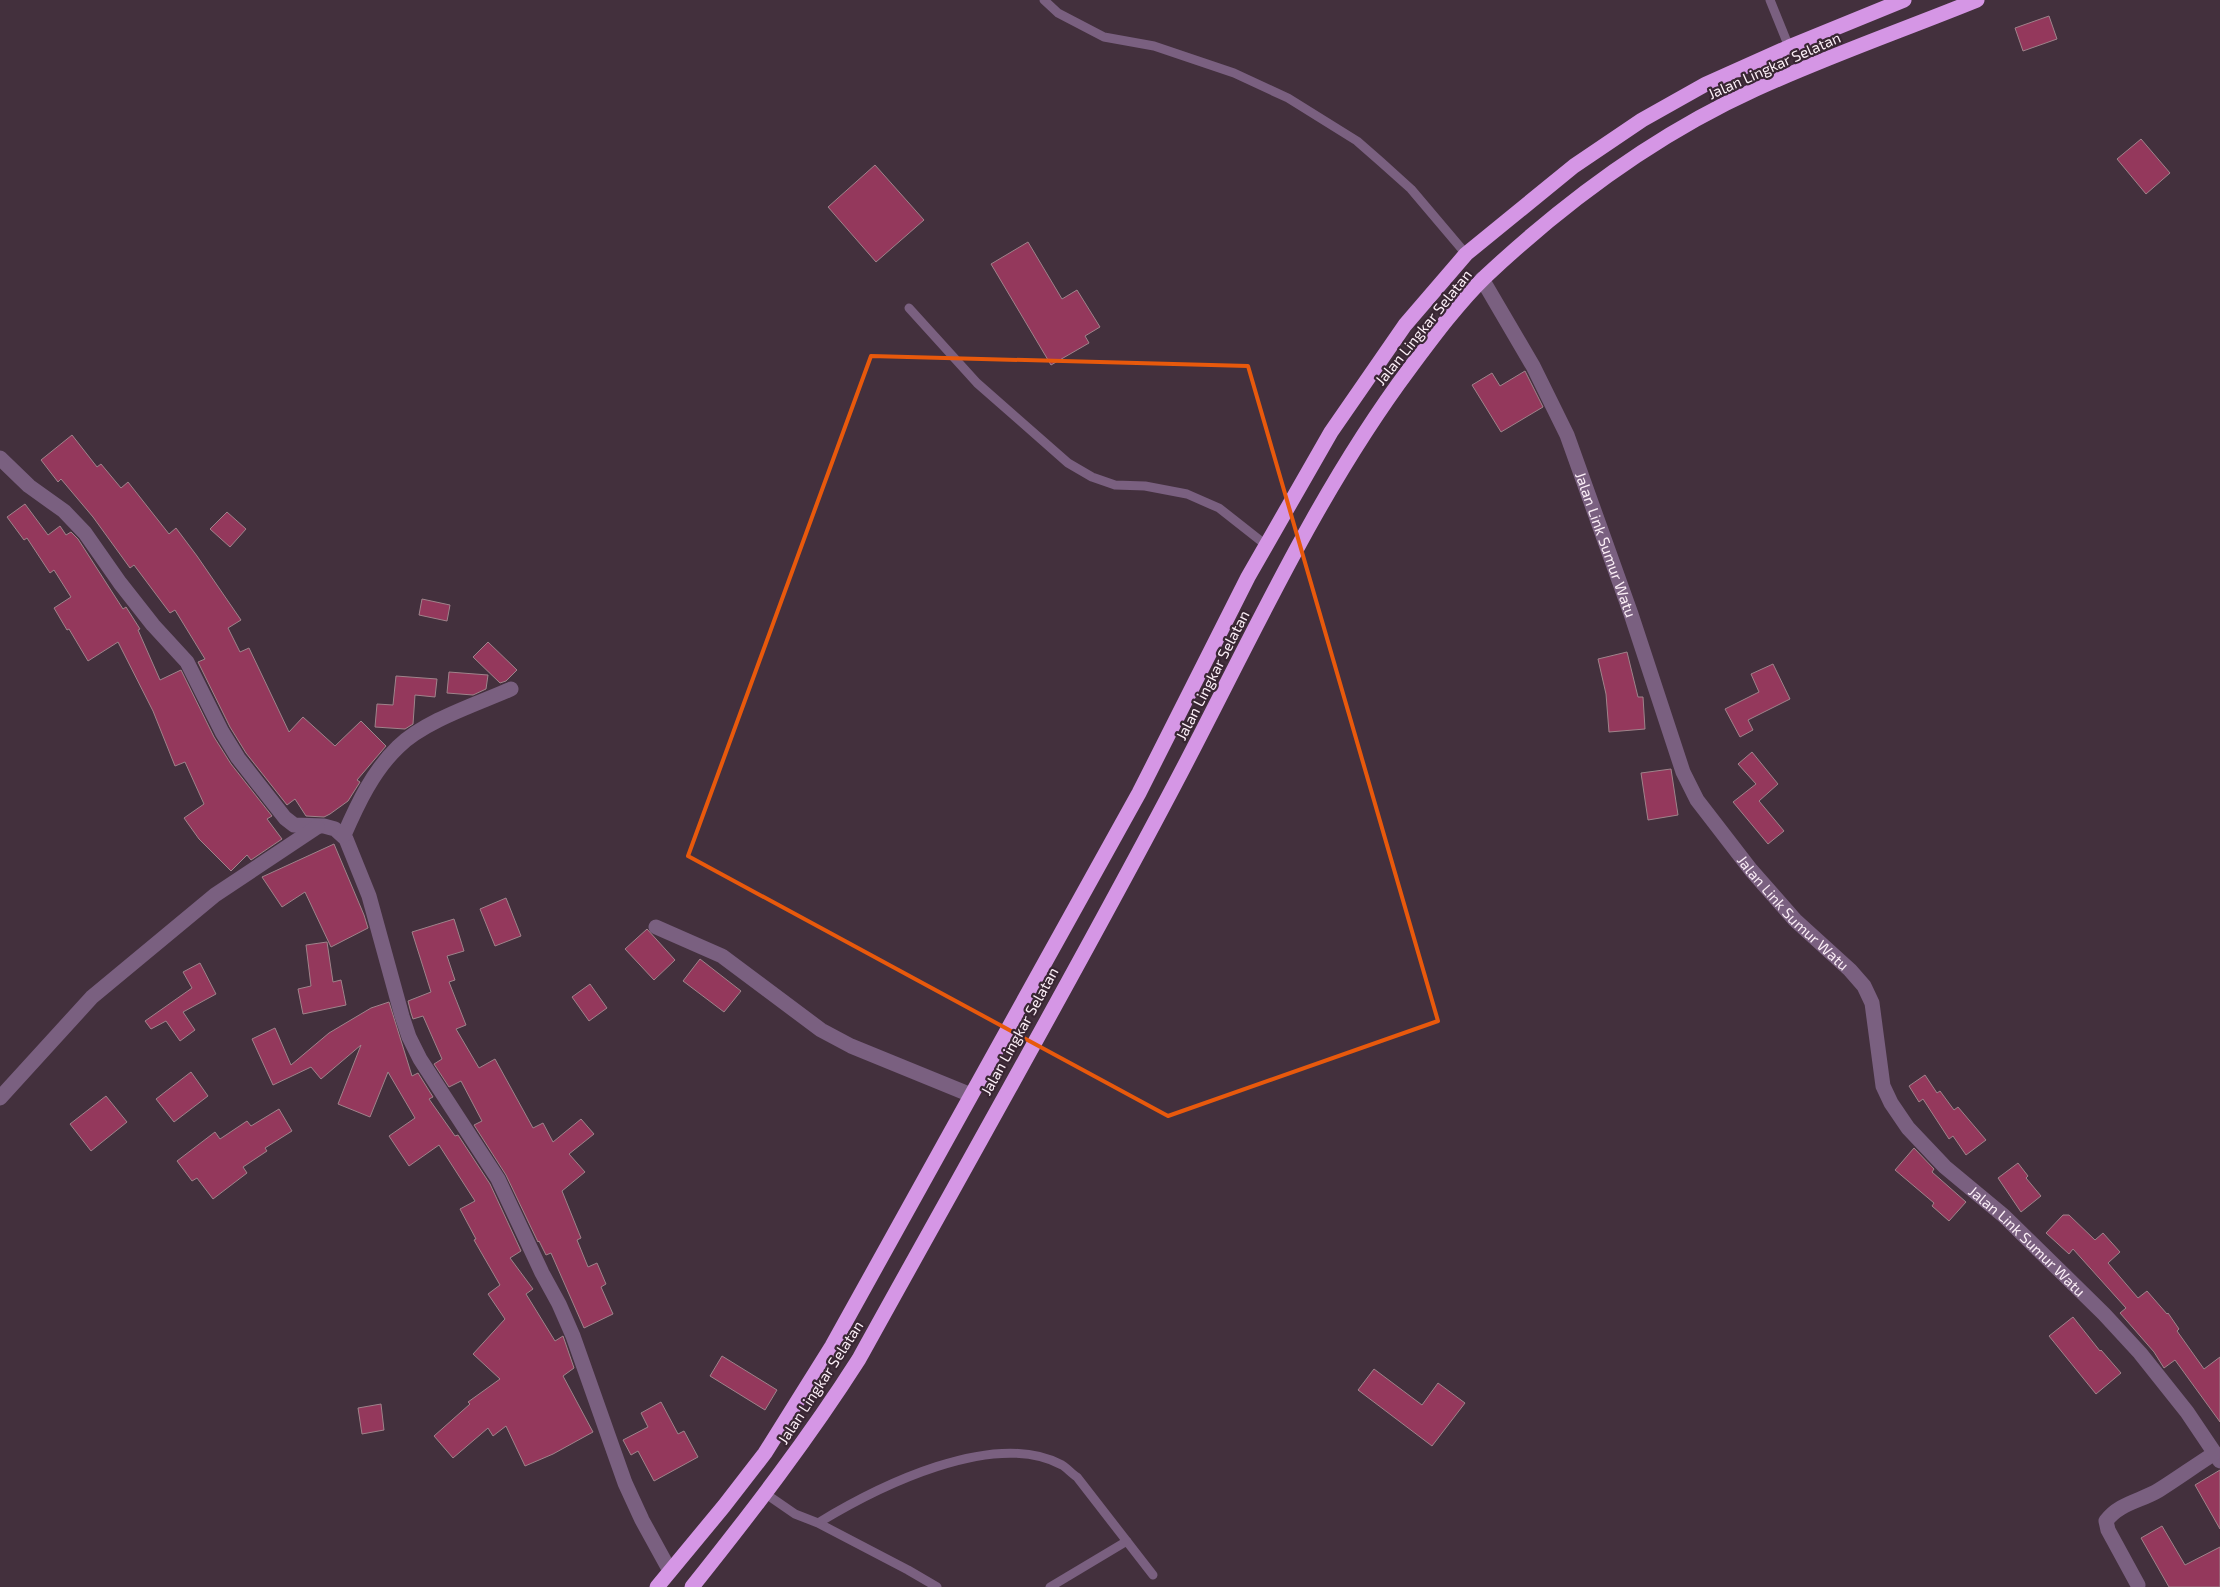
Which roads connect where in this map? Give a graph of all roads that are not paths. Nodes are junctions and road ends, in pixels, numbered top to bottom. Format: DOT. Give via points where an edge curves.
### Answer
graph roads {
  1 [pos="1044,0"];
  2 [pos="1770,0"];
  3 [pos="1904,0"];
  4 [pos="1977,0"];
  5 [pos="1949,5"];
  6 [pos="1789,47"];
  7 [pos="1466,254"];
  8 [pos="1482,279"];
  9 [pos="909,308"];
  10 [pos="1356,396"];
  11 [pos="1379,411"];
  12 [pos="0,458"];
  13 [pos="1266,545"];
  14 [pos="511,689"];
  15 [pos="317,827"];
  16 [pos="344,834"];
  17 [pos="656,926"];
  18 [pos="971,1095"];
  19 [pos="0,1098"];
  20 [pos="2217,1457"];
  21 [pos="766,1494"];
  22 [pos="818,1523"];
  23 [pos="1127,1541"];
  24 [pos="670,1571"];
  25 [pos="1153,1575"];
  26 [pos="2138,1585"];
  27 [pos="657,1587"];
  28 [pos="693,1587"];
  29 [pos="937,1587"];
  30 [pos="1050,1587"];
  1 -- 7 [label="lane" via="1058,13 1104,36 1154,46 1234,73 1288,98 1358,141 1410,189"];
  2 -- 6 [label="lane"];
  3 -- 6 [label="highway, Jalan Lingkar Selatan"];
  4 -- 5 [label="highway, Jalan Lingkar Selatan"];
  5 -- 8 [label="highway, Jalan Lingkar Selatan" via="1754,90 1672,133 1582,196"];
  6 -- 7 [label="highway, Jalan Lingkar Selatan" via="1706,84 1642,120 1574,166"];
  7 -- 10 [label="highway, Jalan Lingkar Selatan" via="1405,325"];
  8 -- 11 [label="highway, Jalan Lingkar Selatan"];
  8 -- 20 [label="street, Jalan Link Sumur Watu" via="1533,366 1567,435 1683,772 1697,800 1795,920 1864,986 1872,1003 1884,1086 1908,1128 1945,1167 2004,1216 2140,1353 2187,1412"];
  9 -- 13 [label="lane" via="977,383 1068,463 1092,477 1116,485 1145,486 1187,494 1219,508"];
  10 -- 11 [label="highway"];
  10 -- 13 [label="highway, Jalan Lingkar Selatan" via="1331,432"];
  11 -- 21 [label="highway, Jalan Lingkar Selatan" via="1354,448 1268,604 1175,784 858,1359 829,1407"];
  12 -- 15 [label="street" via="29,486 64,511 85,533 153,625 187,662 234,752 285,818 294,825"];
  13 -- 18 [label="highway, Jalan Lingkar Selatan" via="1139,793"];
  14 -- 16 [label="street" via="432,724 398,746 370,783"];
  15 -- 16 [label="street"];
  15 -- 19 [label="street" via="215,895 92,997"];
  16 -- 24 [label="street" via="369,896 409,1037 498,1179 573,1336 625,1483"];
  17 -- 18 [label="street" via="722,956 821,1030 851,1046"];
  18 -- 24 [label="highway, Jalan Lingkar Selatan" via="800,1400 753,1468"];
  20 -- 26 [label="street" via="2121,1507 2106,1520 2108,1530"];
  21 -- 22 [label="lane" via="795,1514"];
  21 -- 28 [label="highway, Jalan Lingkar Selatan"];
  22 -- 23 [label="lane" via="904,1477 980,1456 1020,1454 1062,1466 1083,1484"];
  22 -- 29 [label="lane"];
  23 -- 25 [label="lane"];
  23 -- 30 [label="lane"];
  24 -- 27 [label="highway, Jalan Lingkar Selatan"];
}
